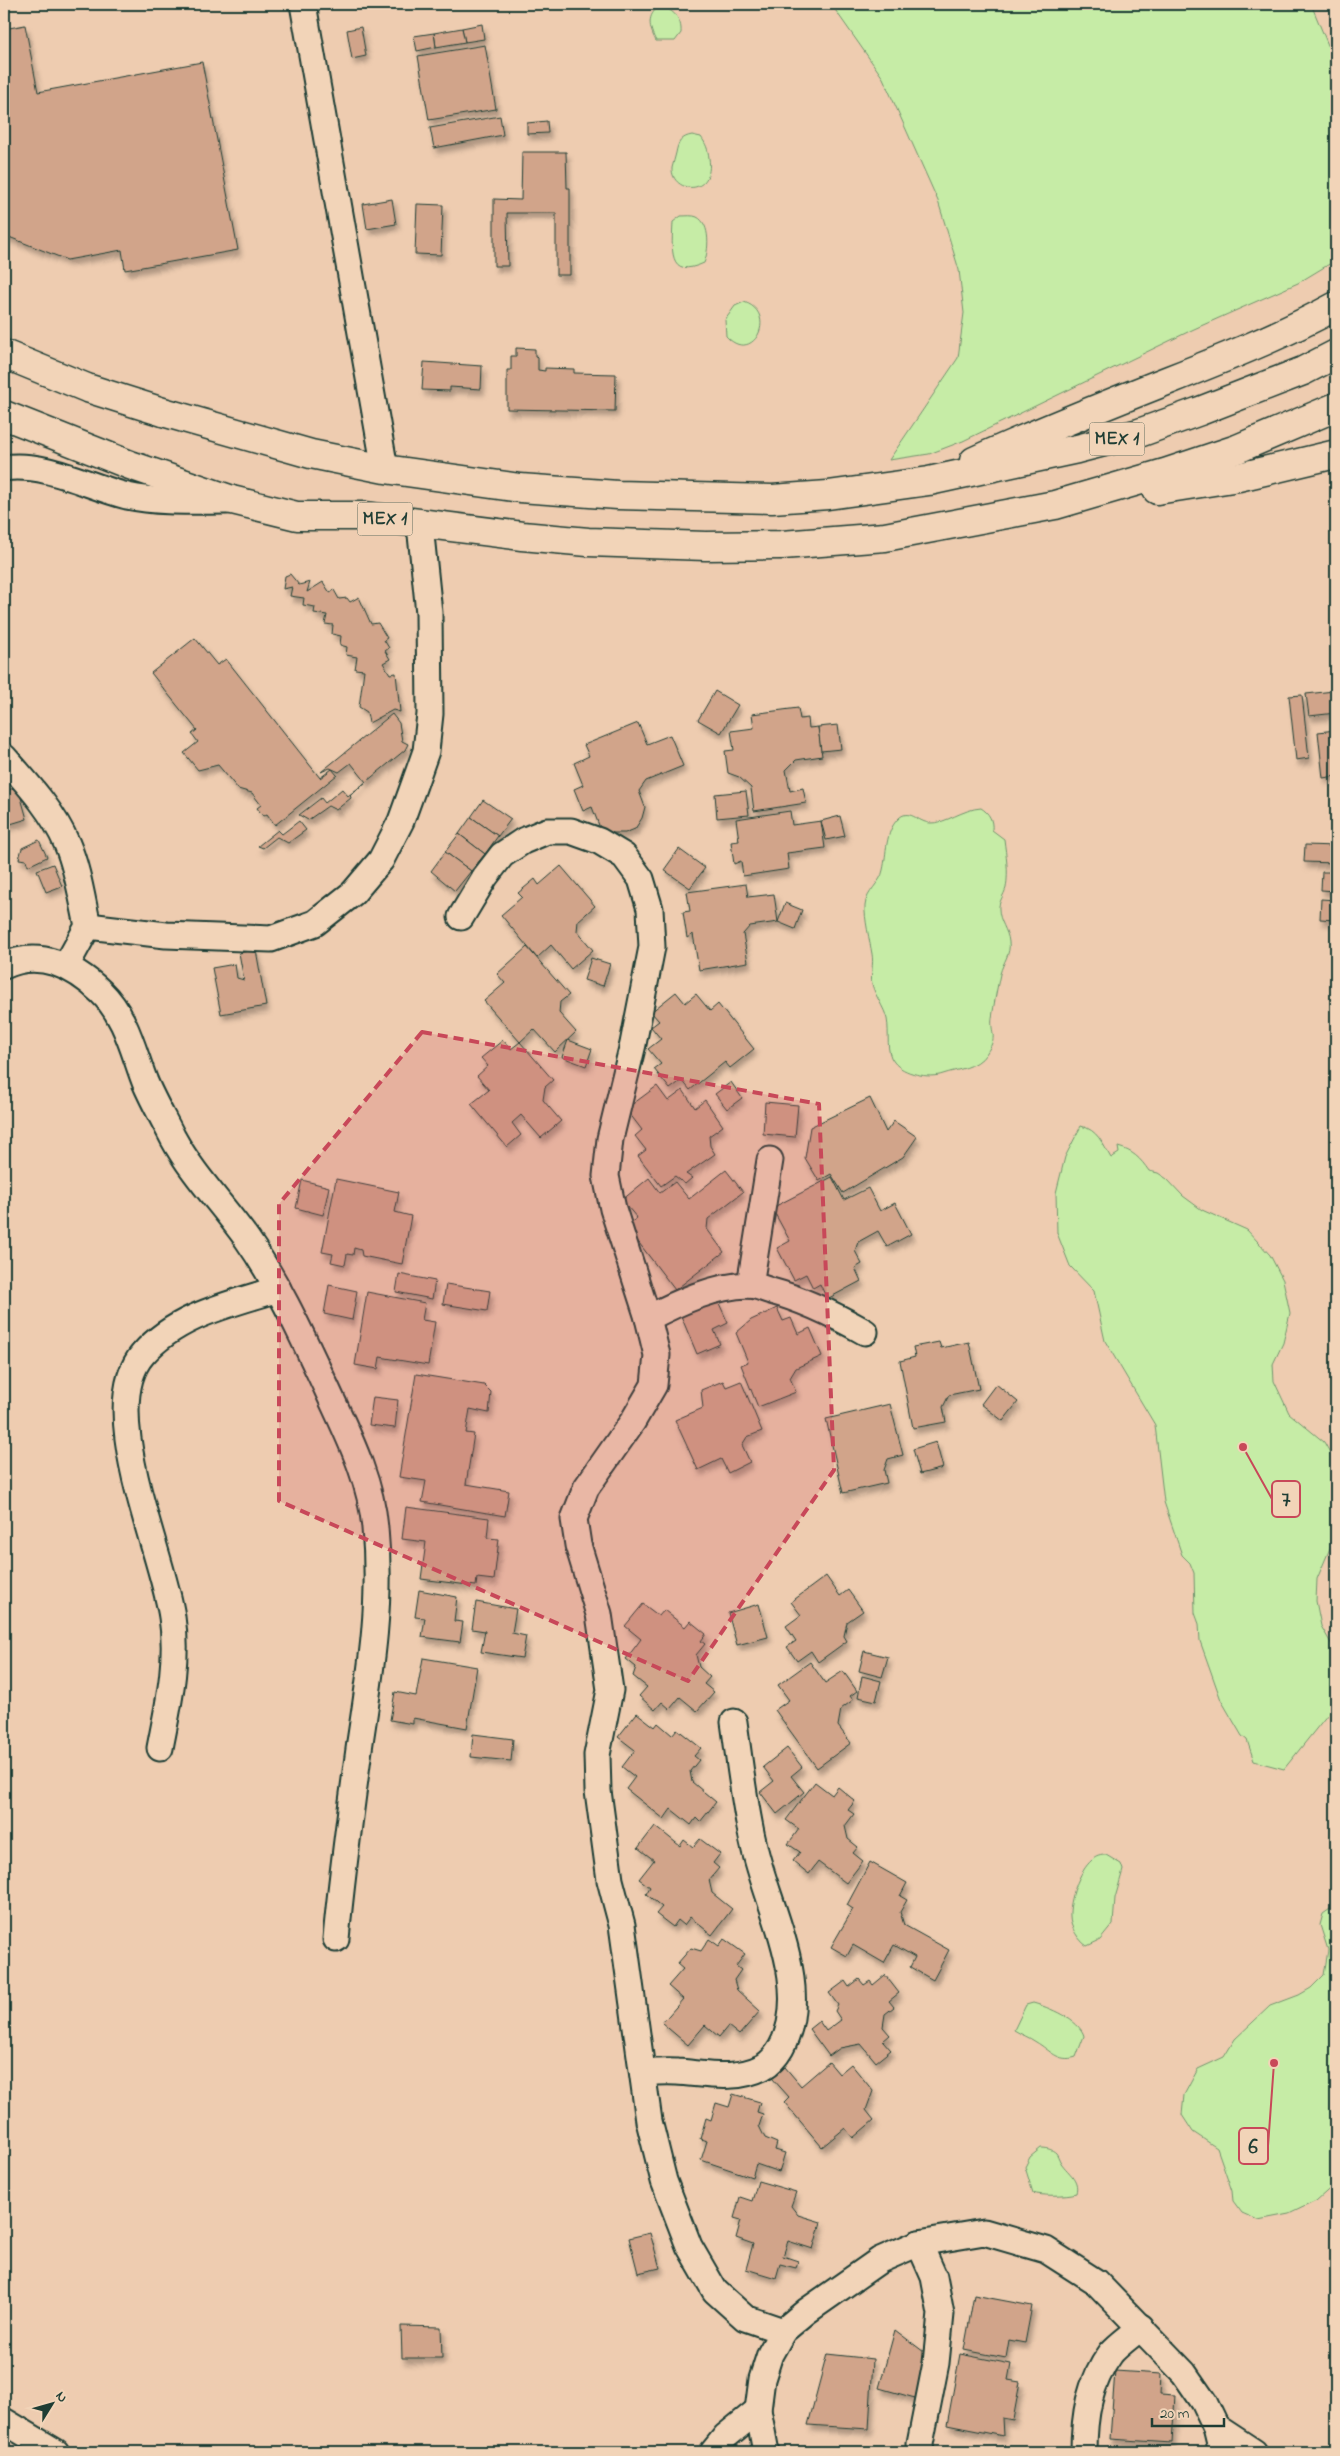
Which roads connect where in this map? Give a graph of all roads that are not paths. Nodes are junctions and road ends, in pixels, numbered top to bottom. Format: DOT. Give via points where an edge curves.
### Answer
graph roads {
  1 [pos="303,4"];
  2 [pos="1336,306"];
  3 [pos="4,354"];
  4 [pos="1336,354"];
  5 [pos="1336,407"];
  6 [pos="4,415"];
  7 [pos="1336,454"];
  8 [pos="4,468"];
  9 [pos="385,470"];
  10 [pos="929,481"];
  11 [pos="232,500"];
  12 [pos="1055,505"];
  13 [pos="420,525"];
  14 [pos="4,757"];
  15 [pos="461,917"];
  16 [pos="88,926"];
  17 [pos="4,966"];
  18 [pos="66,966"];
  19 [pos="770,1160"];
  20 [pos="750,1285"];
  21 [pos="278,1289"];
  22 [pos="648,1318"];
  23 [pos="866,1332"];
  24 [pos="734,1722"];
  25 [pos="160,1748"];
  26 [pos="336,1939"];
  27 [pos="643,2072"];
  28 [pos="918,2243"];
  29 [pos="1140,2328"];
  30 [pos="783,2331"];
  31 [pos="758,2410"];
  32 [pos="4,2421"];
  33 [pos="1216,2427"];
  34 [pos="56,2452"];
  35 [pos="713,2452"];
  36 [pos="766,2452"];
  37 [pos="921,2452"];
  38 [pos="1084,2452"];
  39 [pos="1222,2452"];
  40 [pos="1254,2452"];
  1 -- 9 [label="street"];
  2 -- 10 [label="highway" via="1234,354 1042,430"];
  3 -- 9 [label="highway, MEX 1" via="87,388 163,412 311,454"];
  4 -- 10 [label="highway, MEX 1" via="1302,371 1139,433 1077,450"];
  5 -- 12 [label="highway, MEX 1" via="1237,449"];
  6 -- 11 [label="highway, MEX 1" via="130,466"];
  7 -- 12 [label="highway" via="1239,477"];
  8 -- 11 [label="street" via="52,472 129,496 171,501"];
  9 -- 10 [label="highway, MEX 1" via="520,488 618,495 772,499"];
  11 -- 13 [label="highway, MEX 1" via="297,516 364,516"];
  12 -- 13 [label="highway, MEX 1" via="885,537 782,545 588,542"];
  13 -- 16 [label="street" via="429,613 430,714 426,751 401,821 381,860 353,893 315,923 270,939 166,935"];
  14 -- 16 [label="street" via="44,804 66,843"];
  15 -- 22 [label="street" via="502,855 546,831 571,831 599,841 624,856 641,879 650,909 652,948 610,1139 606,1176 612,1209"];
  16 -- 18 [label="street"];
  17 -- 18 [label="street" via="34,959"];
  18 -- 21 [label="street" via="102,993 117,1012 147,1086 175,1141 212,1196 247,1239"];
  19 -- 20 [label="street"];
  20 -- 22 [label="street" via="712,1291"];
  20 -- 23 [label="street" via="822,1308"];
  21 -- 25 [label="street" via="191,1318 160,1338 142,1355 129,1381 125,1418 130,1458 172,1617 174,1656"];
  21 -- 26 [label="street" via="359,1459 375,1524 379,1585 376,1632"];
  22 -- 27 [label="street" via="657,1355 654,1385 586,1488 574,1519 578,1545 599,1614 610,1690 597,1755 598,1791 610,1880 622,1925"];
  24 -- 27 [label="street" via="740,1778 754,1849 787,1963 792,1994 787,2037 765,2066 743,2075"];
  27 -- 30 [label="street" via="649,2121 664,2181 689,2246 715,2292 744,2318"];
  28 -- 29 [label="street" via="984,2232 1046,2250 1096,2282"];
  28 -- 30 [label="street" via="880,2260"];
  28 -- 37 [label="street" via="934,2277 941,2314"];
  29 -- 33 [label="street" via="1184,2373"];
  29 -- 38 [label="street" via="1112,2352 1090,2389"];
  30 -- 31 [label="street" via="762,2378"];
  31 -- 35 [label="street" via="726,2436"];
  31 -- 36 [label="street"];
  32 -- 34 [label="street"];
  33 -- 39 [label="street"];
  33 -- 40 [label="street"];
}
